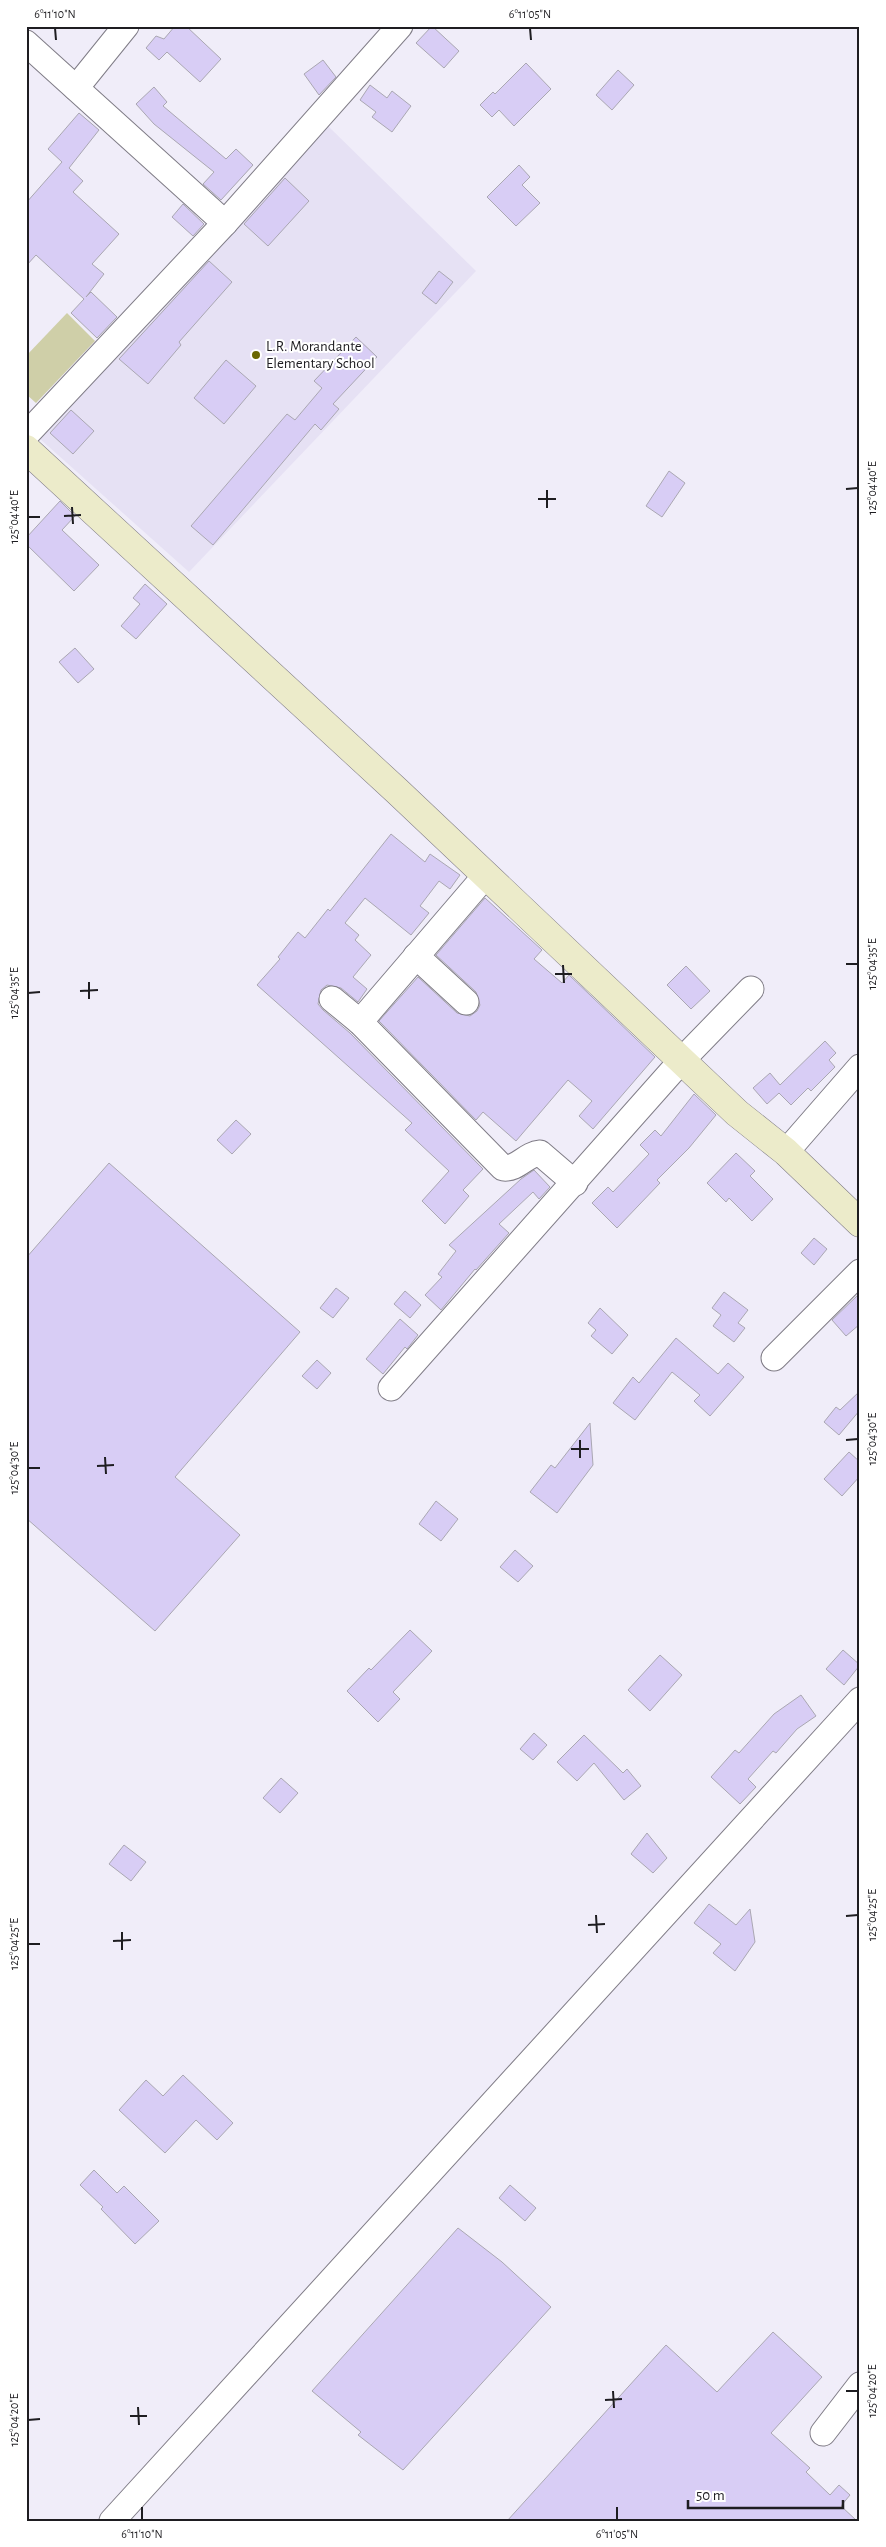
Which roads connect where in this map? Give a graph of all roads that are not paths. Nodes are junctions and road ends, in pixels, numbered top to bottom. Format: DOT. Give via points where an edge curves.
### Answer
graph roads {
  1 [pos="126,26"];
  2 [pos="394,28"];
  3 [pos="26,43"];
  4 [pos="76,88"];
  5 [pos="225,223"];
  6 [pos="26,435"];
  7 [pos="26,449"];
  8 [pos="486,875"];
  9 [pos="416,956"];
  10 [pos="751,989"];
  11 [pos="332,999"];
  12 [pos="466,1002"];
  13 [pos="360,1022"];
  14 [pos="682,1060"];
  15 [pos="860,1067"];
  16 [pos="786,1152"];
  17 [pos="575,1183"];
  18 [pos="860,1223"];
  19 [pos="860,1272"];
  20 [pos="774,1358"];
  21 [pos="391,1388"];
  22 [pos="860,1700"];
  23 [pos="860,2385"];
  24 [pos="823,2433"];
  25 [pos="112,2521"];
  1 -- 4 [label="street"];
  2 -- 5 [label="street"];
  3 -- 4 [label="street"];
  4 -- 5 [label="street"];
  5 -- 6 [label="street"];
  7 -- 8 [label="street"];
  8 -- 9 [label="street"];
  8 -- 14 [label="street"];
  9 -- 12 [label="street"];
  9 -- 13 [label="street"];
  10 -- 14 [label="street"];
  11 -- 13 [label="street"];
  13 -- 17 [label="street" via="503,1168 540,1153"];
  14 -- 16 [label="street" via="737,1112"];
  14 -- 17 [label="street"];
  15 -- 16 [label="street"];
  16 -- 18 [label="street"];
  17 -- 21 [label="street"];
  19 -- 20 [label="street"];
  22 -- 25 [label="street"];
  23 -- 24 [label="street"];
}
